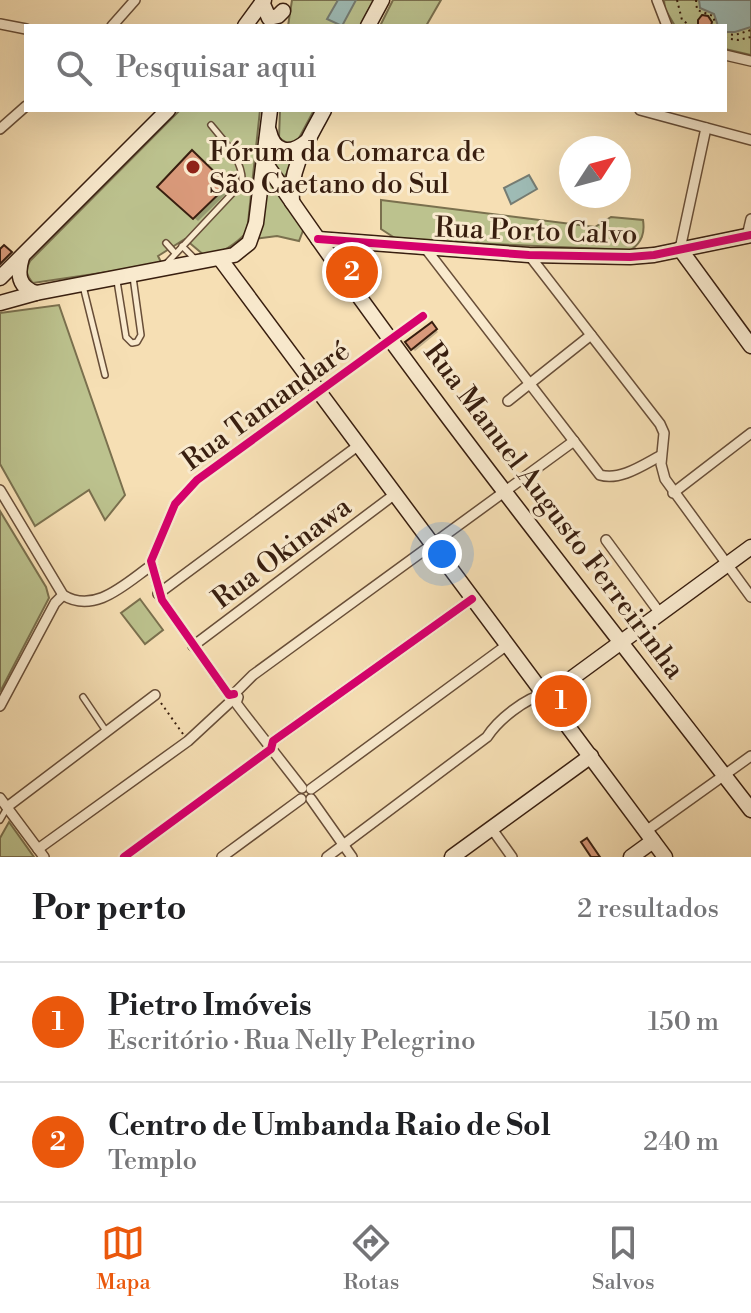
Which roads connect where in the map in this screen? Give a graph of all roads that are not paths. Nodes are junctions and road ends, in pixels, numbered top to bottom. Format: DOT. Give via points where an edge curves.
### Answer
graph roads {
  1 [pos="135,0"];
  2 [pos="382,0"];
  3 [pos="657,0"];
  4 [pos="263,1"];
  5 [pos="283,12"];
  6 [pos="0,24"];
  7 [pos="114,24"];
  8 [pos="246,24"];
  9 [pos="369,24"];
  10 [pos="666,24"];
  11 [pos="24,29"];
  12 [pos="727,55"];
  13 [pos="751,61"];
  14 [pos="24,108"];
  15 [pos="166,112"];
  16 [pos="323,112"];
  17 [pos="647,112"];
  18 [pos="269,117"];
  19 [pos="211,125"];
  20 [pos="706,128"];
  21 [pos="0,129"];
  22 [pos="309,139"];
  23 [pos="751,140"];
  24 [pos="264,161"];
  25 [pos="292,203"];
  26 [pos="751,219"];
  27 [pos="749,236"];
  28 [pos="318,239"];
  29 [pos="166,243"];
  30 [pos="182,246"];
  31 [pos="426,249"];
  32 [pos="680,249"];
  33 [pos="175,253"];
  34 [pos="529,255"];
  35 [pos="22,257"];
  36 [pos="221,260"];
  37 [pos="199,264"];
  38 [pos="163,270"];
  39 [pos="1,276"];
  40 [pos="133,276"];
  41 [pos="117,279"];
  42 [pos="83,285"];
  43 [pos="36,293"];
  44 [pos="0,303"];
  45 [pos="423,316"];
  46 [pos="591,335"];
  47 [pos="392,339"];
  48 [pos="751,346"];
  49 [pos="105,375"];
  50 [pos="530,384"];
  51 [pos="320,392"];
  52 [pos="508,401"];
  53 [pos="751,433"];
  54 [pos="574,441"];
  55 [pos="359,445"];
  56 [pos="660,456"];
  57 [pos="0,490"];
  58 [pos="506,491"];
  59 [pos="673,493"];
  60 [pos="395,494"];
  61 [pos="606,540"];
  62 [pos="433,546"];
  63 [pos="751,547"];
  64 [pos="725,563"];
  65 [pos="152,565"];
  66 [pos="158,594"];
  67 [pos="63,595"];
  68 [pos="751,597"];
  69 [pos="472,599"];
  70 [pos="659,612"];
  71 [pos="619,641"];
  72 [pos="507,645"];
  73 [pos="193,646"];
  74 [pos="545,694"];
  75 [pos="155,695"];
  76 [pos="83,697"];
  77 [pos="232,699"];
  78 [pos="0,706"];
  79 [pos="106,731"];
  80 [pos="271,749"];
  81 [pos="591,756"];
  82 [pos="751,756"];
  83 [pos="724,775"];
  84 [pos="306,794"];
  85 [pos="0,798"];
  86 [pos="7,807"];
  87 [pos="751,810"];
  88 [pos="0,820"];
  89 [pos="492,829"];
  90 [pos="650,836"];
  91 [pos="343,843"];
  92 [pos="41,853"];
  93 [pos="124,857"];
  94 [pos="222,857"];
  95 [pos="327,857"];
  96 [pos="352,857"];
  97 [pos="452,857"];
  98 [pos="512,857"];
  99 [pos="631,857"];
  100 [pos="665,857"];
  1 -- 7 [label="street"];
  2 -- 9 [label="main road"];
  3 -- 10 [label="street"];
  4 -- 5 [label="main road" via="269,18"];
  4 -- 8 [label="main road"];
  6 -- 11 [label="street"];
  12 -- 13 [label="street"];
  14 -- 21 [label="street"];
  15 -- 35 [label="main road"];
  16 -- 22 [label="main road"];
  17 -- 20 [label="street"];
  18 -- 22 [label="main road" via="273,142 284,151"];
  18 -- 24 [label="main road"];
  19 -- 30 [label="lane" via="235,156 242,183"];
  20 -- 23 [label="street"];
  20 -- 32 [label="street"];
  22 -- 25 [label="main road" via="292,178"];
  24 -- 25 [label="main road, Rua Manuel Augusto Ferreirinha"];
  24 -- 36 [label="main road" via="253,234 242,250"];
  25 -- 28 [label="main road, Rua Manuel Augusto Ferreirinha"];
  26 -- 27 [label="street"];
  27 -- 32 [label="main road, Rua Porto Calvo"];
  28 -- 31 [label="main road, Rua Porto Calvo"];
  28 -- 47 [label="main road, Rua Manuel Augusto Ferreirinha"];
  29 -- 33 [label="lane"];
  30 -- 33 [label="lane"];
  30 -- 37 [label="lane"];
  31 -- 34 [label="main road, Rua Porto Calvo"];
  31 -- 50 [label="street"];
  32 -- 34 [label="main road, Rua Porto Calvo" via="630,257"];
  32 -- 48 [label="main road"];
  33 -- 38 [label="lane"];
  34 -- 46 [label="street"];
  35 -- 39 [label="main road"];
  35 -- 43 [label="main road" via="20,280"];
  36 -- 37 [label="main road"];
  36 -- 51 [label="main road"];
  37 -- 38 [label="main road"];
  38 -- 40 [label="main road"];
  40 -- 41 [label="main road"];
  40 -- 41 [label="lane" via="141,335 132,343 126,337"];
  41 -- 42 [label="main road"];
  42 -- 43 [label="main road"];
  42 -- 49 [label="lane"];
  43 -- 44 [label="main road"];
  45 -- 47 [label="street, Rua Tamandaré"];
  46 -- 50 [label="street"];
  46 -- 56 [label="street" via="660,424"];
  47 -- 51 [label="street, Rua Tamandaré"];
  47 -- 58 [label="main road, Rua Manuel Augusto Ferreirinha"];
  50 -- 52 [label="street"];
  50 -- 54 [label="street"];
  51 -- 55 [label="main road"];
  51 -- 65 [label="street, Rua Tamandaré" via="185,491 164,525"];
  53 -- 59 [label="street"];
  54 -- 56 [label="street" via="605,477"];
  54 -- 58 [label="street"];
  55 -- 60 [label="main road"];
  55 -- 66 [label="street"];
  56 -- 59 [label="street"];
  57 -- 67 [label="street"];
  58 -- 62 [label="street"];
  58 -- 71 [label="main road, Rua Manuel Augusto Ferreirinha"];
  59 -- 64 [label="street"];
  60 -- 62 [label="main road"];
  60 -- 73 [label="street, Rua Okinawa"];
  61 -- 70 [label="street"];
  62 -- 69 [label="main road"];
  62 -- 77 [label="street" via="253,675"];
  63 -- 64 [label="main road"];
  64 -- 68 [label="street"];
  64 -- 70 [label="main road"];
  65 -- 66 [label="street, Rua Tamandaré"];
  65 -- 67 [label="street" via="102,598 77,602"];
  66 -- 73 [label="street"];
  67 -- 78 [label="street"];
  69 -- 72 [label="main road"];
  69 -- 80 [label="street" via="273,741"];
  70 -- 71 [label="main road"];
  71 -- 74 [label="main road"];
  71 -- 83 [label="main road, Rua Manuel Augusto Ferreirinha"];
  72 -- 74 [label="main road"];
  72 -- 84 [label="street"];
  73 -- 77 [label="street"];
  74 -- 81 [label="main road"];
  74 -- 91 [label="street"];
  75 -- 79 [label="street"];
  76 -- 79 [label="lane"];
  77 -- 80 [label="street"];
  77 -- 92 [label="street" via="188,741"];
  79 -- 86 [label="street"];
  80 -- 84 [label="street"];
  80 -- 93 [label="street"];
  81 -- 89 [label="main road"];
  81 -- 90 [label="main road"];
  82 -- 83 [label="street"];
  83 -- 87 [label="main road, Rua Manuel Augusto Ferreirinha"];
  83 -- 90 [label="street"];
  84 -- 91 [label="street"];
  84 -- 94 [label="street"];
  85 -- 86 [label="street"];
  86 -- 88 [label="lane"];
  86 -- 92 [label="street"];
  89 -- 97 [label="main road"];
  89 -- 98 [label="street"];
  90 -- 99 [label="main road"];
  90 -- 100 [label="main road"];
  91 -- 95 [label="street"];
  91 -- 96 [label="street"];
}
